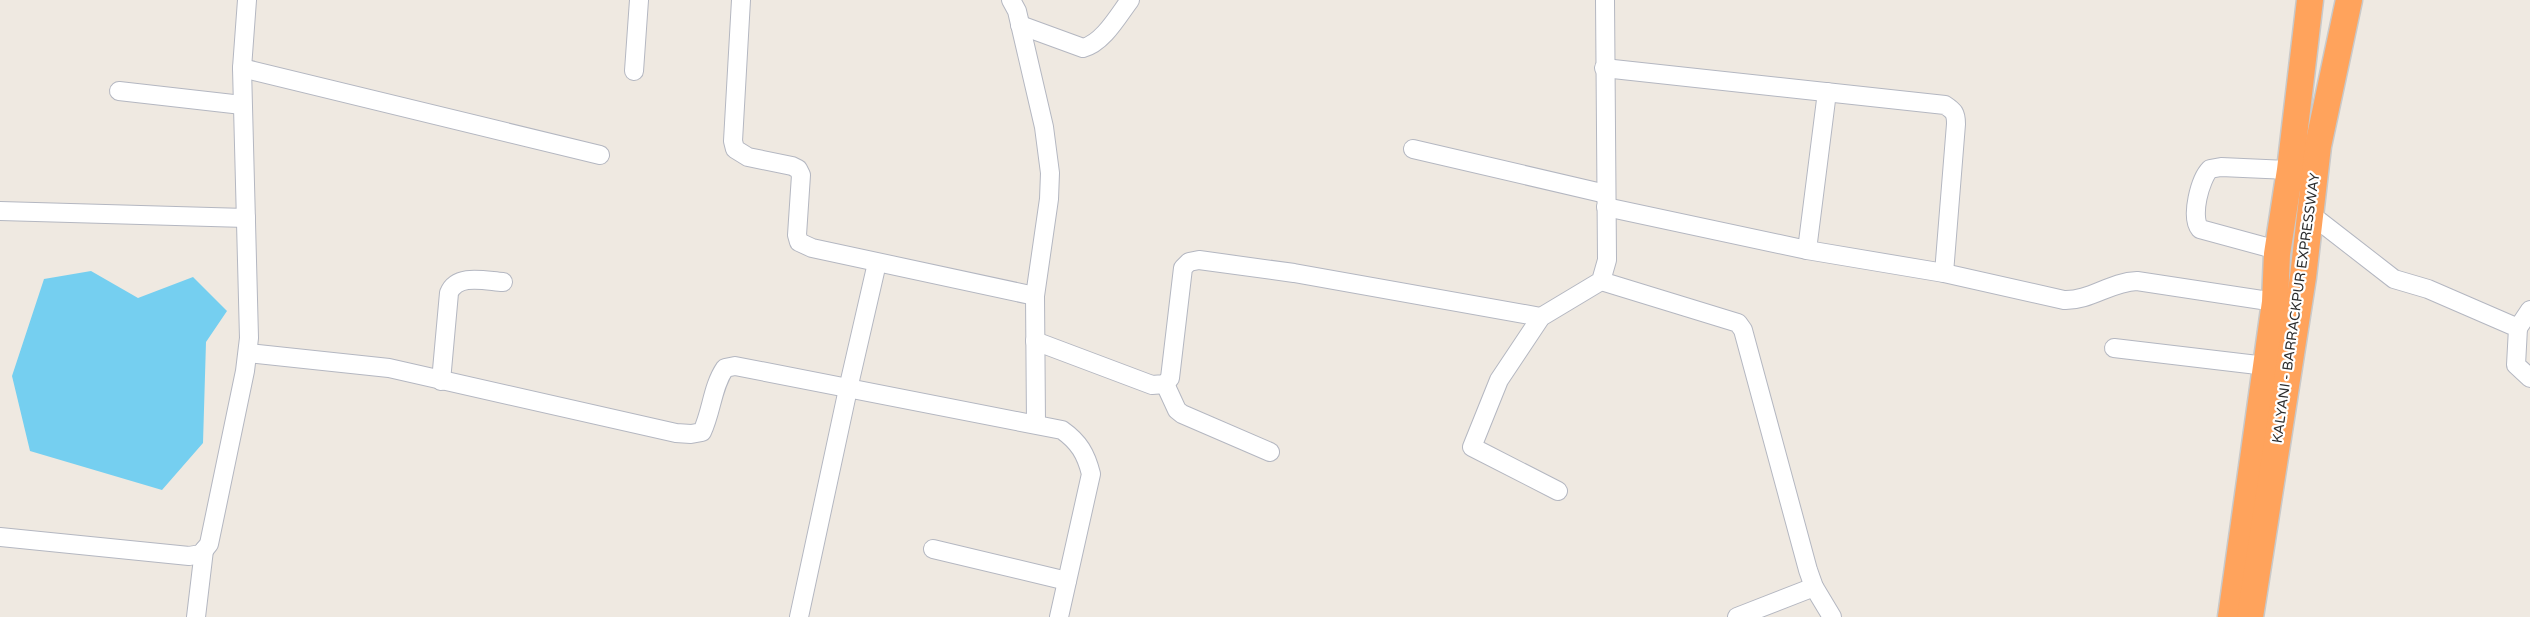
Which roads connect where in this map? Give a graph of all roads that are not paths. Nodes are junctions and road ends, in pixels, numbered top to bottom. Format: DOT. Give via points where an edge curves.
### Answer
graph roads {
  1 [pos="247,0"];
  2 [pos="639,0"];
  3 [pos="741,0"];
  4 [pos="1011,0"];
  5 [pos="1130,0"];
  6 [pos="1605,0"];
  7 [pos="2310,0"];
  8 [pos="2349,0"];
  9 [pos="1020,25"];
  10 [pos="242,68"];
  11 [pos="1604,68"];
  12 [pos="634,71"];
  13 [pos="119,91"];
  14 [pos="1827,92"];
  15 [pos="242,105"];
  16 [pos="1414,149"];
  17 [pos="600,155"];
  18 [pos="2290,170"];
  19 [pos="1606,201"];
  20 [pos="0,211"];
  21 [pos="2309,213"];
  22 [pos="246,218"];
  23 [pos="1807,250"];
  24 [pos="2277,250"];
  25 [pos="877,263"];
  26 [pos="1944,273"];
  27 [pos="1601,281"];
  28 [pos="503,282"];
  29 [pos="1035,296"];
  30 [pos="2275,302"];
  31 [pos="2530,310"];
  32 [pos="1541,317"];
  33 [pos="2518,328"];
  34 [pos="1035,341"];
  35 [pos="2114,348"];
  36 [pos="248,354"];
  37 [pos="2266,366"];
  38 [pos="2530,378"];
  39 [pos="441,381"];
  40 [pos="1165,384"];
  41 [pos="848,389"];
  42 [pos="1036,424"];
  43 [pos="1270,452"];
  44 [pos="1558,492"];
  45 [pos="0,537"];
  46 [pos="204,550"];
  47 [pos="934,550"];
  48 [pos="1067,581"];
  49 [pos="1814,587"];
  50 [pos="196,617"];
  51 [pos="799,617"];
  52 [pos="1059,617"];
  53 [pos="1737,617"];
  54 [pos="1832,617"];
  55 [pos="2231,617"];
  56 [pos="2250,617"];
  1 -- 10 [label="street"];
  2 -- 12 [label="street"];
  3 -- 25 [label="street" via="735,149 748,157 798,169 801,175 799,242 806,247"];
  4 -- 9 [label="street"];
  5 -- 9 [label="street" via="1099,39 1084,48"];
  6 -- 11 [label="street"];
  7 -- 18 [label="highway, KALYANI - BARRACKPUR EXPRESSWAY"];
  8 -- 21 [label="highway, KALYANI - BARRACKPUR EXPRESSWAY" via="2318,146"];
  9 -- 29 [label="street" via="1044,127 1050,173"];
  10 -- 15 [label="street"];
  10 -- 17 [label="street"];
  11 -- 14 [label="street"];
  11 -- 19 [label="street"];
  13 -- 15 [label="street"];
  14 -- 23 [label="street"];
  14 -- 26 [label="street" via="1945,105 1956,114"];
  15 -- 22 [label="street"];
  16 -- 19 [label="street"];
  18 -- 24 [label="highway, KALYANI - BARRACKPUR EXPRESSWAY"];
  18 -- 24 [label="street" via="2221,167 2210,169 2200,184 2196,218 2200,229"];
  19 -- 23 [label="street"];
  19 -- 27 [label="street" via="1607,260"];
  20 -- 22 [label="street"];
  21 -- 33 [label="street" via="2394,279 2428,289"];
  21 -- 56 [label="highway, KALYANI - BARRACKPUR EXPRESSWAY" via="2273,482"];
  22 -- 36 [label="street"];
  23 -- 26 [label="street"];
  24 -- 30 [label="highway, KALYANI - BARRACKPUR EXPRESSWAY"];
  25 -- 29 [label="street"];
  25 -- 41 [label="street"];
  26 -- 30 [label="street" via="2064,300 2082,299 2115,284 2137,281"];
  27 -- 32 [label="street"];
  27 -- 49 [label="street" via="1738,324 1743,330"];
  28 -- 39 [label="street" via="467,280 451,287"];
  29 -- 34 [label="street"];
  30 -- 37 [label="highway, KALYANI - BARRACKPUR EXPRESSWAY"];
  31 -- 33 [label="street"];
  32 -- 40 [label="street" via="1294,273 1199,260 1189,262 1183,268 1170,378"];
  32 -- 44 [label="street" via="1499,380 1472,447"];
  33 -- 38 [label="street" via="2516,365"];
  34 -- 40 [label="street" via="1152,385"];
  34 -- 42 [label="street"];
  35 -- 37 [label="street"];
  36 -- 39 [label="street" via="371,365"];
  36 -- 46 [label="street" via="209,544"];
  37 -- 55 [label="highway, KALYANI - BARRACKPUR EXPRESSWAY"];
  39 -- 41 [label="street" via="691,434 702,432 718,379 725,368 750,367"];
  40 -- 43 [label="street" via="1182,414"];
  41 -- 42 [label="street"];
  41 -- 51 [label="street"];
  42 -- 48 [label="street" via="1062,430 1076,439 1087,456 1090,474"];
  45 -- 46 [label="street" via="189,556 201,554"];
  46 -- 50 [label="street"];
  47 -- 48 [label="street"];
  48 -- 52 [label="street"];
  49 -- 53 [label="street"];
  49 -- 54 [label="street"];
}
